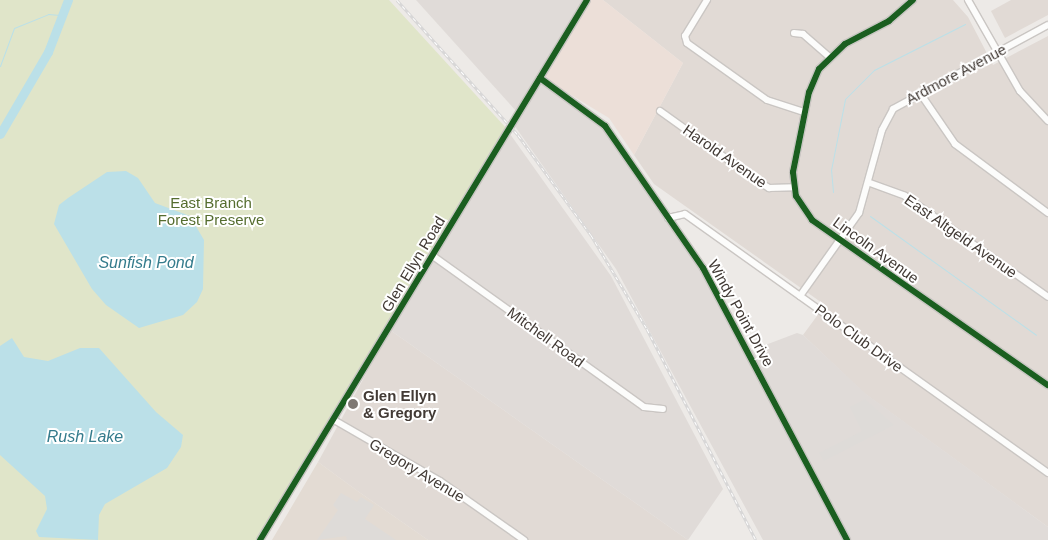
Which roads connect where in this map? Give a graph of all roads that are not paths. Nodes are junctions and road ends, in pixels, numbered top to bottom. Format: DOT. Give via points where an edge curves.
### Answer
graph roads {
  1 [pos="587,0"];
  2 [pos="707,0"];
  3 [pos="913,0"];
  4 [pos="968,0"];
  5 [pos="1048,25"];
  6 [pos="794,33"];
  7 [pos="999,51"];
  8 [pos="829,57"];
  9 [pos="540,78"];
  10 [pos="920,93"];
  11 [pos="660,111"];
  12 [pos="805,112"];
  13 [pos="1048,121"];
  14 [pos="870,183"];
  15 [pos="794,187"];
  16 [pos="1048,213"];
  17 [pos="668,218"];
  18 [pos="840,240"];
  19 [pos="433,256"];
  20 [pos="800,296"];
  21 [pos="1048,298"];
  22 [pos="1048,385"];
  23 [pos="663,409"];
  24 [pos="334,420"];
  25 [pos="1048,473"];
  26 [pos="260,540"];
  27 [pos="524,540"];
  28 [pos="847,540"];
  1 -- 9 [label="street, Glen Ellyn Road"];
  2 -- 12 [label="street" via="685,36 687,43 767,100"];
  3 -- 8 [label="street" via="889,21"];
  4 -- 7 [label="street"];
  5 -- 7 [label="street, Ardmore Avenue"];
  6 -- 8 [label="street" via="803,34"];
  7 -- 10 [label="street, Ardmore Avenue"];
  7 -- 13 [label="street" via="1020,91"];
  8 -- 12 [label="street" via="814,77"];
  9 -- 17 [label="street, Windy Point Drive" via="604,126"];
  9 -- 19 [label="street, Glen Ellyn Road"];
  10 -- 14 [label="street, Ardmore Avenue" via="903,100 885,121"];
  10 -- 16 [label="street" via="955,144"];
  11 -- 15 [label="street, Harold Avenue" via="759,182 774,188"];
  12 -- 15 [label="street"];
  14 -- 18 [label="street, Ardmore Avenue" via="859,213"];
  14 -- 21 [label="street, East Altgeld Avenue" via="905,196"];
  15 -- 18 [label="street, Lincoln Avenue" via="812,220"];
  17 -- 20 [label="street, Polo Club Drive" via="685,214"];
  17 -- 28 [label="street, Windy Point Drive" via="730,314"];
  18 -- 20 [label="street, Ardmore Avenue"];
  18 -- 22 [label="street, Lincoln Avenue"];
  19 -- 23 [label="street, Mitchell Road" via="644,407"];
  19 -- 24 [label="street, Glen Ellyn Road"];
  20 -- 25 [label="street, Polo Club Drive"];
  24 -- 26 [label="street, Glen Ellyn Road"];
  24 -- 27 [label="street, Gregory Avenue" via="440,481"];
}
